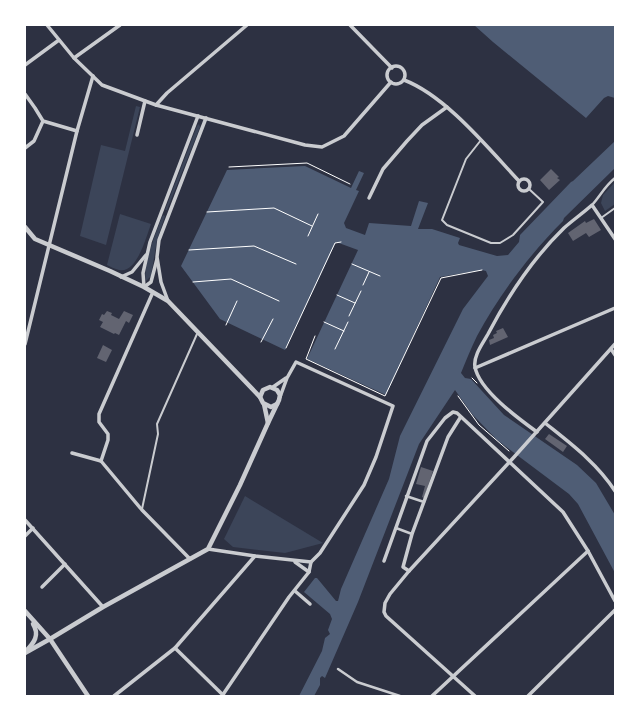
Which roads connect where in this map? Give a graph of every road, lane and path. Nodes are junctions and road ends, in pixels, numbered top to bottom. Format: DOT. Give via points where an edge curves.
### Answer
graph roads {
  1 [pos="47,25"];
  2 [pos="120,25"];
  3 [pos="247,25"];
  4 [pos="350,25"];
  5 [pos="59,40"];
  6 [pos="74,58"];
  7 [pos="25,65"];
  8 [pos="392,68"];
  9 [pos="93,76"];
  10 [pos="404,80"];
  11 [pos="391,82"];
  12 [pos="25,94"];
  13 [pos="145,101"];
  14 [pos="156,105"];
  15 [pos="447,107"];
  16 [pos="198,116"];
  17 [pos="206,118"];
  18 [pos="43,121"];
  19 [pos="77,131"];
  20 [pos="137,135"];
  21 [pos="481,140"];
  22 [pos="25,148"];
  23 [pos="229,167"];
  24 [pos="615,178"];
  25 [pos="520,181"];
  26 [pos="350,184"];
  27 [pos="529,189"];
  28 [pos="369,198"];
  29 [pos="592,205"];
  30 [pos="615,208"];
  31 [pos="162,211"];
  32 [pos="207,212"];
  33 [pos="169,214"];
  34 [pos="318,214"];
  35 [pos="601,218"];
  36 [pos="312,226"];
  37 [pos="25,229"];
  38 [pos="308,236"];
  39 [pos="615,239"];
  40 [pos="341,242"];
  41 [pos="49,246"];
  42 [pos="189,250"];
  43 [pos="147,253"];
  44 [pos="157,257"];
  45 [pos="296,264"];
  46 [pos="352,264"];
  47 [pos="482,270"];
  48 [pos="369,272"];
  49 [pos="380,276"];
  50 [pos="121,277"];
  51 [pos="193,282"];
  52 [pos="363,285"];
  53 [pos="144,287"];
  54 [pos="361,291"];
  55 [pos="153,292"];
  56 [pos="337,295"];
  57 [pos="279,300"];
  58 [pos="168,301"];
  59 [pos="237,301"];
  60 [pos="355,303"];
  61 [pos="615,308"];
  62 [pos="349,316"];
  63 [pos="273,319"];
  64 [pos="324,322"];
  65 [pos="348,322"];
  66 [pos="226,325"];
  67 [pos="344,331"];
  68 [pos="197,333"];
  69 [pos="315,336"];
  70 [pos="261,342"];
  71 [pos="25,344"];
  72 [pos="615,344"];
  73 [pos="286,348"];
  74 [pos="336,349"];
  75 [pos="611,349"];
  76 [pos="615,355"];
  77 [pos="475,368"];
  78 [pos="287,378"];
  79 [pos="251,387"];
  80 [pos="273,387"];
  81 [pos="263,390"];
  82 [pos="458,396"];
  83 [pos="260,397"];
  84 [pos="280,398"];
  85 [pos="264,404"];
  86 [pos="276,404"];
  87 [pos="460,418"];
  88 [pos="268,423"];
  89 [pos="544,423"];
  90 [pos="537,432"];
  91 [pos="509,451"];
  92 [pos="72,453"];
  93 [pos="101,461"];
  94 [pos="509,462"];
  95 [pos="615,491"];
  96 [pos="406,496"];
  97 [pos="424,502"];
  98 [pos="142,510"];
  99 [pos="25,520"];
  100 [pos="33,528"];
  101 [pos="396,528"];
  102 [pos="412,534"];
  103 [pos="25,536"];
  104 [pos="208,549"];
  105 [pos="588,552"];
  106 [pos="255,556"];
  107 [pos="190,559"];
  108 [pos="294,561"];
  109 [pos="384,561"];
  110 [pos="311,562"];
  111 [pos="65,564"];
  112 [pos="408,571"];
  113 [pos="309,572"];
  114 [pos="42,587"];
  115 [pos="295,591"];
  116 [pos="615,601"];
  117 [pos="310,604"];
  118 [pos="103,607"];
  119 [pos="615,610"];
  120 [pos="27,613"];
  121 [pos="50,639"];
  122 [pos="175,648"];
  123 [pos="25,653"];
  124 [pos="338,669"];
  125 [pos="452,676"];
  126 [pos="88,696"];
  127 [pos="114,696"];
  128 [pos="223,696"];
  129 [pos="400,696"];
  130 [pos="432,696"];
  131 [pos="475,696"];
  132 [pos="528,696"];
  1 -- 5 [label="street"];
  2 -- 6 [label="street"];
  3 -- 14 [label="street"];
  4 -- 8 [label="street"];
  5 -- 6 [label="street"];
  5 -- 7 [label="street"];
  6 -- 9 [label="street"];
  8 -- 10 [label="street" via="397,66 403,69"];
  8 -- 11 [label="street" via="388,75"];
  9 -- 13 [label="street" via="102,85"];
  9 -- 19 [label="street"];
  10 -- 11 [label="street" via="399,84"];
  10 -- 15 [label="street" via="418,85"];
  11 -- 17 [label="street" via="344,136 322,147 290,142"];
  12 -- 18 [label="street"];
  13 -- 14 [label="street"];
  13 -- 20 [label="street"];
  14 -- 16 [label="street"];
  15 -- 21 [label="street"];
  15 -- 28 [label="street" via="407,141 383,169"];
  16 -- 17 [label="street"];
  16 -- 31 [label="street"];
  17 -- 33 [label="street"];
  18 -- 19 [label="street"];
  18 -- 22 [label="street" via="34,141"];
  19 -- 41 [label="street"];
  21 -- 25 [label="street"];
  21 -- 27 [label="lane" via="466,159 442,220 447,225 491,243 500,243 513,236 543,202"];
  23 -- 26 [label="path" via="307,163"];
  24 -- 29 [label="street" via="603,189"];
  25 -- 27 [label="street" via="519,189"];
  25 -- 27 [label="street" via="525,178 529,180"];
  29 -- 35 [label="street"];
  29 -- 77 [label="street" via="543,251 510,295 477,356"];
  30 -- 35 [label="lane"];
  31 -- 33 [label="street"];
  31 -- 43 [label="street"];
  32 -- 36 [label="path" via="274,208"];
  33 -- 44 [label="street" via="159,240"];
  34 -- 36 [label="path"];
  35 -- 39 [label="street"];
  36 -- 38 [label="path"];
  37 -- 41 [label="street" via="35,239"];
  40 -- 73 [label="path" via="335,243"];
  41 -- 50 [label="street"];
  41 -- 71 [label="street"];
  42 -- 45 [label="path" via="254,246"];
  43 -- 50 [label="street" via="132,272"];
  43 -- 53 [label="street" via="143,273"];
  44 -- 53 [label="street" via="151,282"];
  44 -- 58 [label="street" via="161,282"];
  46 -- 48 [label="path"];
  47 -- 69 [label="path" via="441,278 385,396 306,359"];
  48 -- 49 [label="path"];
  48 -- 52 [label="path"];
  50 -- 53 [label="street"];
  51 -- 57 [label="path" via="231,279"];
  53 -- 55 [label="street"];
  54 -- 60 [label="path"];
  55 -- 58 [label="street"];
  55 -- 93 [label="street" via="99,414 99,422 108,434"];
  56 -- 60 [label="path"];
  58 -- 68 [label="street"];
  59 -- 66 [label="path"];
  60 -- 62 [label="path"];
  61 -- 77 [label="street"];
  63 -- 70 [label="path"];
  64 -- 67 [label="path"];
  65 -- 67 [label="path"];
  67 -- 74 [label="path"];
  68 -- 79 [label="street"];
  68 -- 98 [label="lane" via="157,424 158,434"];
  72 -- 75 [label="street"];
  75 -- 76 [label="street"];
  75 -- 89 [label="street"];
  77 -- 90 [label="street" via="484,385 512,414"];
  78 -- 80 [label="street"];
  78 -- 84 [label="street"];
  78 -- 110 [label="street" via="296,362 393,406 364,485 320,553"];
  79 -- 81 [label="street"];
  79 -- 83 [label="street"];
  80 -- 81 [label="street"];
  80 -- 84 [label="street" via="278,390"];
  81 -- 83 [label="street"];
  82 -- 91 [label="path" via="479,425"];
  83 -- 85 [label="street"];
  84 -- 86 [label="street"];
  85 -- 86 [label="street"];
  85 -- 88 [label="street"];
  86 -- 88 [label="street"];
  87 -- 94 [label="street"];
  87 -- 96 [label="street" via="453,412 427,441"];
  87 -- 97 [label="street" via="448,438"];
  88 -- 104 [label="street"];
  89 -- 90 [label="street"];
  89 -- 95 [label="street" via="580,452 607,478"];
  90 -- 94 [label="street"];
  92 -- 93 [label="street"];
  93 -- 98 [label="street"];
  94 -- 105 [label="street" via="563,512"];
  94 -- 112 [label="street"];
  96 -- 97 [label="street"];
  96 -- 101 [label="street"];
  97 -- 102 [label="street"];
  98 -- 107 [label="street"];
  99 -- 100 [label="street"];
  100 -- 103 [label="street"];
  100 -- 111 [label="street"];
  101 -- 102 [label="street"];
  101 -- 109 [label="street"];
  102 -- 112 [label="street" via="403,567"];
  104 -- 106 [label="street"];
  104 -- 107 [label="street"];
  105 -- 116 [label="street"];
  105 -- 125 [label="street"];
  106 -- 108 [label="street"];
  106 -- 122 [label="street"];
  107 -- 118 [label="street"];
  108 -- 110 [label="street"];
  108 -- 113 [label="street"];
  110 -- 113 [label="street"];
  111 -- 114 [label="street"];
  111 -- 118 [label="street"];
  112 -- 125 [label="street" via="390,594 384,612"];
  113 -- 115 [label="street"];
  115 -- 117 [label="street"];
  115 -- 128 [label="street"];
  118 -- 121 [label="street"];
  119 -- 132 [label="street"];
  120 -- 121 [label="street"];
  120 -- 123 [label="street" via="37,635"];
  121 -- 123 [label="street"];
  121 -- 126 [label="street"];
  122 -- 127 [label="street"];
  122 -- 128 [label="street"];
  124 -- 129 [label="street" via="357,682"];
  125 -- 130 [label="street"];
  125 -- 131 [label="street"];
}
